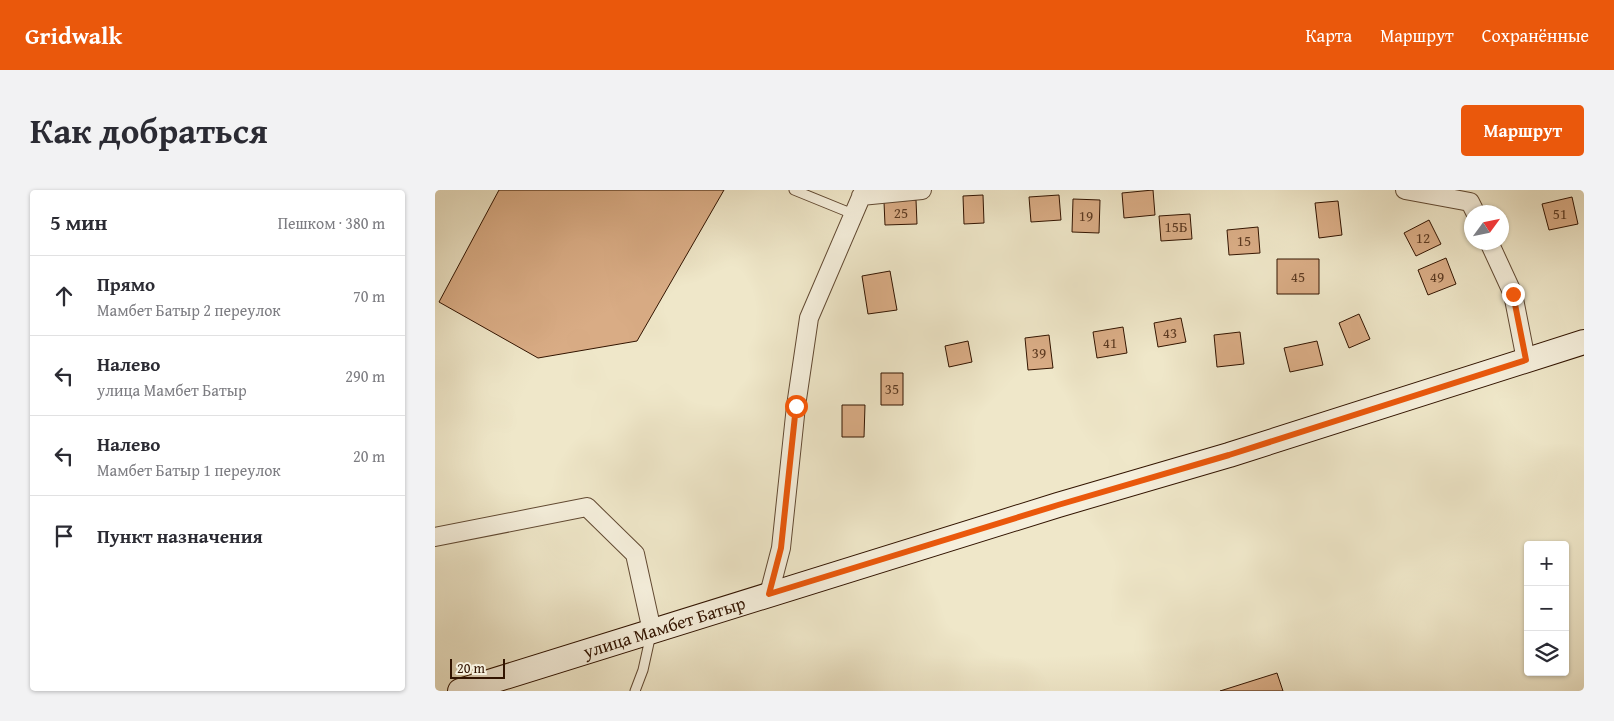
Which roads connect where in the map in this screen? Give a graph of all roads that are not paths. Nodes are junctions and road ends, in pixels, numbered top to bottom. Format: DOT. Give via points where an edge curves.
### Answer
graph roads {
  1 [pos="794,190"];
  2 [pos="922,190"];
  3 [pos="1405,190"];
  4 [pos="862,193"];
  5 [pos="1472,205"];
  6 [pos="853,214"];
  7 [pos="1493,250"];
  8 [pos="1584,342"];
  9 [pos="1526,360"];
  10 [pos="435,537"];
  11 [pos="769,594"];
  12 [pos="652,631"];
  13 [pos="460,691"];
  14 [pos="635,691"];
  1 -- 6 [label="lane"];
  2 -- 4 [label="street"];
  3 -- 5 [label="street" via="1470,202"];
  4 -- 6 [label="street"];
  6 -- 11 [label="street" via="809,318 781,548"];
  7 -- 9 [label="street" via="1513,294"];
  8 -- 9 [label="main road, улица Мамбет Батыр"];
  9 -- 11 [label="main road, улица Мамбет Батыр" via="1229,455"];
  10 -- 12 [label="street" via="587,507 635,554"];
  11 -- 12 [label="main road, улица Мамбет Батыр"];
  12 -- 13 [label="main road, улица Мамбет Батыр"];
  12 -- 14 [label="lane"];
}
